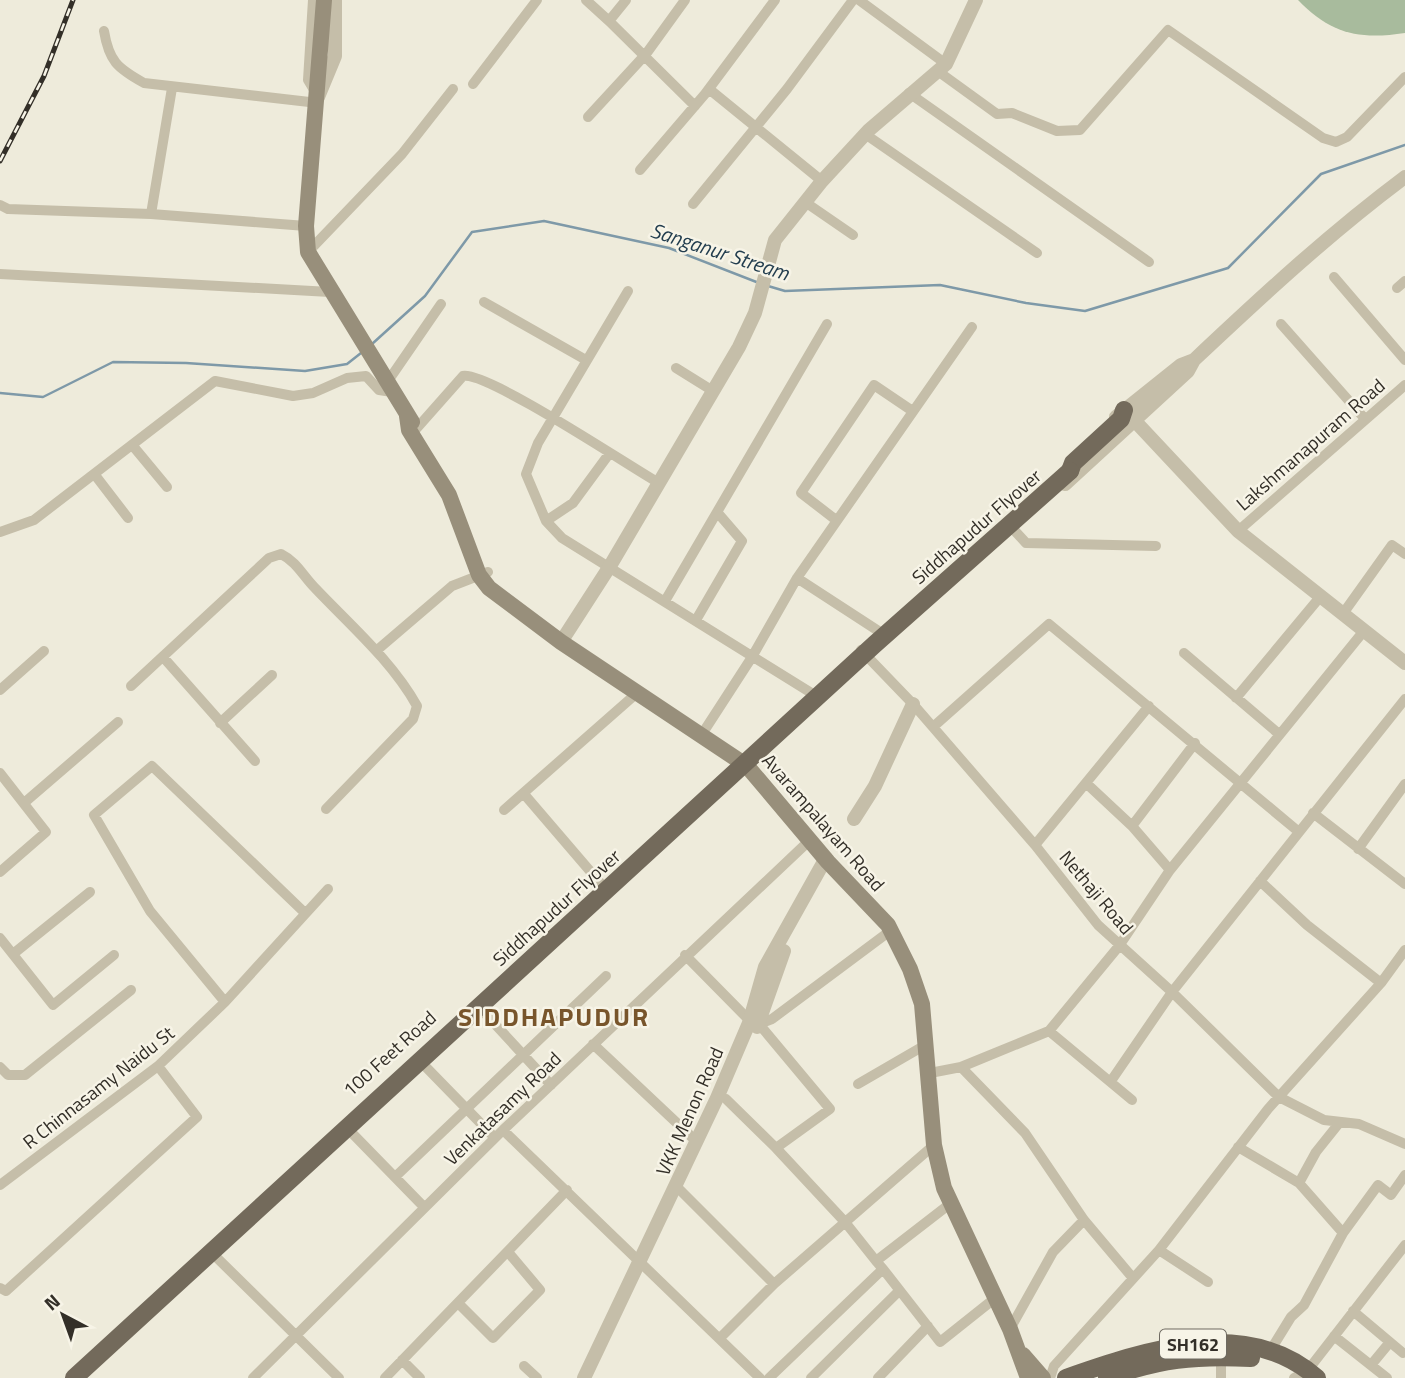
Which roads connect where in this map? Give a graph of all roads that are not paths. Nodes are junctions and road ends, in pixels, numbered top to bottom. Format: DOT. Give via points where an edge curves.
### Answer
graph roads {
  1 [pos="313,0"];
  2 [pos="324,0"];
  3 [pos="335,0"];
  4 [pos="537,0"];
  5 [pos="586,0"];
  6 [pos="626,0"];
  7 [pos="685,0"];
  8 [pos="775,0"];
  9 [pos="853,0"];
  10 [pos="859,0"];
  11 [pos="976,0"];
  12 [pos="609,21"];
  13 [pos="104,31"];
  14 [pos="646,54"];
  15 [pos="943,68"];
  16 [pos="1405,77"];
  17 [pos="473,84"];
  18 [pos="172,88"];
  19 [pos="453,89"];
  20 [pos="709,89"];
  21 [pos="909,93"];
  22 [pos="318,95"];
  23 [pos="695,106"];
  24 [pos="588,117"];
  25 [pos="757,128"];
  26 [pos="865,134"];
  27 [pos="640,170"];
  28 [pos="1405,177"];
  29 [pos="822,181"];
  30 [pos="805,202"];
  31 [pos="693,204"];
  32 [pos="0,205"];
  33 [pos="151,214"];
  34 [pos="306,226"];
  35 [pos="853,235"];
  36 [pos="308,252"];
  37 [pos="1037,253"];
  38 [pos="1149,261"];
  39 [pos="0,274"];
  40 [pos="1334,277"];
  41 [pos="628,291"];
  42 [pos="330,292"];
  43 [pos="484,302"];
  44 [pos="441,304"];
  45 [pos="827,324"];
  46 [pos="1281,324"];
  47 [pos="972,327"];
  48 [pos="586,360"];
  49 [pos="1405,360"];
  50 [pos="676,368"];
  51 [pos="387,385"];
  52 [pos="1405,385"];
  53 [pos="713,391"];
  54 [pos="911,410"];
  55 [pos="1129,415"];
  56 [pos="552,419"];
  57 [pos="1365,419"];
  58 [pos="412,422"];
  59 [pos="1118,436"];
  60 [pos="133,446"];
  61 [pos="1095,448"];
  62 [pos="609,454"];
  63 [pos="95,475"];
  64 [pos="659,483"];
  65 [pos="167,486"];
  66 [pos="717,512"];
  67 [pos="128,518"];
  68 [pos="836,520"];
  69 [pos="546,521"];
  70 [pos="1014,530"];
  71 [pos="1238,531"];
  72 [pos="0,532"];
  73 [pos="1156,547"];
  74 [pos="1405,554"];
  75 [pos="610,566"];
  76 [pos="484,573"];
  77 [pos="797,578"];
  78 [pos="1320,597"];
  79 [pos="665,601"];
  80 [pos="1342,615"];
  81 [pos="696,621"];
  82 [pos="880,632"];
  83 [pos="1363,632"];
  84 [pos="563,639"];
  85 [pos="44,651"];
  86 [pos="376,651"];
  87 [pos="864,653"];
  88 [pos="1184,653"];
  89 [pos="163,657"];
  90 [pos="752,657"];
  91 [pos="1405,663"];
  92 [pos="272,675"];
  93 [pos="131,686"];
  94 [pos="0,690"];
  95 [pos="637,693"];
  96 [pos="813,694"];
  97 [pos="1236,698"];
  98 [pos="1405,699"];
  99 [pos="913,705"];
  100 [pos="1149,706"];
  101 [pos="118,722"];
  102 [pos="220,723"];
  103 [pos="933,727"];
  104 [pos="706,728"];
  105 [pos="1279,734"];
  106 [pos="1195,743"];
  107 [pos="745,760"];
  108 [pos="255,761"];
  109 [pos="0,773"];
  110 [pos="1240,782"];
  111 [pos="1086,783"];
  112 [pos="1405,784"];
  113 [pos="524,794"];
  114 [pos="1401,797"];
  115 [pos="24,803"];
  116 [pos="326,809"];
  117 [pos="504,810"];
  118 [pos="1313,813"];
  119 [pos="854,819"];
  120 [pos="1132,826"];
  121 [pos="1299,832"];
  122 [pos="811,839"];
  123 [pos="1035,845"];
  124 [pos="1358,849"];
  125 [pos="827,860"];
  126 [pos="1,870"];
  127 [pos="1170,870"];
  128 [pos="1260,881"];
  129 [pos="1405,884"];
  130 [pos="603,885"];
  131 [pos="328,889"];
  132 [pos="90,892"];
  133 [pos="305,913"];
  134 [pos="890,931"];
  135 [pos="0,938"];
  136 [pos="1119,946"];
  137 [pos="1405,950"];
  138 [pos="13,954"];
  139 [pos="685,955"];
  140 [pos="114,956"];
  141 [pos="606,976"];
  142 [pos="1381,983"];
  143 [pos="131,990"];
  144 [pos="1172,992"];
  145 [pos="225,1002"];
  146 [pos="481,1009"];
  147 [pos="754,1023"];
  148 [pos="1049,1031"];
  149 [pos="593,1044"];
  150 [pos="927,1044"];
  151 [pos="523,1052"];
  152 [pos="422,1063"];
  153 [pos="158,1066"];
  154 [pos="961,1067"];
  155 [pos="0,1068"];
  156 [pos="930,1073"];
  157 [pos="1111,1081"];
  158 [pos="858,1084"];
  159 [pos="551,1085"];
  160 [pos="1279,1097"];
  161 [pos="726,1099"];
  162 [pos="1132,1100"];
  163 [pos="467,1110"];
  164 [pos="1340,1122"];
  165 [pos="349,1130"];
  166 [pos="499,1134"];
  167 [pos="696,1141"];
  168 [pos="1405,1144"];
  169 [pos="934,1145"];
  170 [pos="1238,1147"];
  171 [pos="776,1148"];
  172 [pos="1405,1175"];
  173 [pos="395,1177"];
  174 [pos="1298,1183"];
  175 [pos="0,1185"];
  176 [pos="680,1189"];
  177 [pos="568,1190"];
  178 [pos="951,1203"];
  179 [pos="424,1207"];
  180 [pos="1084,1220"];
  181 [pos="845,1222"];
  182 [pos="1343,1233"];
  183 [pos="1405,1245"];
  184 [pos="1159,1250"];
  185 [pos="211,1252"];
  186 [pos="508,1252"];
  187 [pos="879,1265"];
  188 [pos="642,1267"];
  189 [pos="1132,1277"];
  190 [pos="1208,1282"];
  191 [pos="774,1284"];
  192 [pos="0,1288"];
  193 [pos="899,1291"];
  194 [pos="994,1299"];
  195 [pos="458,1303"];
  196 [pos="1353,1311"];
  197 [pos="928,1326"];
  198 [pos="1010,1329"];
  199 [pos="295,1336"];
  200 [pos="1334,1336"];
  201 [pos="720,1338"];
  202 [pos="1390,1342"];
  203 [pos="1017,1347"];
  204 [pos="1222,1350"];
  205 [pos="1270,1351"];
  206 [pos="1403,1353"];
  207 [pos="402,1360"];
  208 [pos="1371,1365"];
  209 [pos="524,1366"];
  210 [pos="1303,1376"];
  211 [pos="67,1378"];
  212 [pos="74,1378"];
  213 [pos="81,1378"];
  214 [pos="253,1378"];
  215 [pos="339,1378"];
  216 [pos="385,1378"];
  217 [pos="420,1378"];
  218 [pos="537,1378"];
  219 [pos="584,1378"];
  220 [pos="592,1378"];
  221 [pos="760,1378"];
  222 [pos="769,1378"];
  223 [pos="811,1378"];
  224 [pos="878,1378"];
  225 [pos="1028,1378"];
  226 [pos="1043,1378"];
  227 [pos="1050,1378"];
  228 [pos="1066,1378"];
  229 [pos="1107,1378"];
  230 [pos="1221,1378"];
  231 [pos="1387,1378"];
  1 -- 22 [label="street" via="308,80"];
  2 -- 22 [label="main road"];
  3 -- 22 [label="street" via="335,56"];
  4 -- 17 [label="street"];
  5 -- 12 [label="street"];
  6 -- 12 [label="street"];
  7 -- 14 [label="street"];
  8 -- 20 [label="street"];
  9 -- 25 [label="street"];
  10 -- 15 [label="street"];
  11 -- 15 [label="street"];
  12 -- 14 [label="street"];
  13 -- 18 [label="street" via="108,55 126,73 144,83"];
  14 -- 23 [label="street"];
  14 -- 24 [label="street"];
  15 -- 16 [label="street" via="997,114 1012,113 1057,131 1080,130 1168,30 1336,142 1347,137"];
  15 -- 21 [label="street"];
  18 -- 22 [label="street"];
  18 -- 33 [label="street"];
  19 -- 36 [label="street" via="402,154"];
  20 -- 23 [label="street"];
  20 -- 25 [label="street"];
  21 -- 26 [label="street"];
  21 -- 38 [label="street"];
  22 -- 34 [label="main road"];
  23 -- 27 [label="street"];
  25 -- 29 [label="street"];
  25 -- 31 [label="street"];
  26 -- 29 [label="street"];
  26 -- 37 [label="street"];
  28 -- 55 [label="street" via="1259,298 1194,360 1181,365"];
  29 -- 30 [label="street"];
  30 -- 35 [label="street"];
  30 -- 53 [label="street" via="775,240 755,313"];
  32 -- 33 [label="street" via="8,209"];
  33 -- 34 [label="street"];
  34 -- 36 [label="main road"];
  36 -- 42 [label="main road"];
  39 -- 42 [label="street"];
  40 -- 49 [label="street"];
  41 -- 48 [label="street"];
  42 -- 51 [label="main road"];
  43 -- 48 [label="street"];
  44 -- 51 [label="street"];
  45 -- 66 [label="street"];
  46 -- 57 [label="street"];
  47 -- 54 [label="street"];
  48 -- 56 [label="street"];
  50 -- 53 [label="street"];
  51 -- 58 [label="main road"];
  51 -- 60 [label="street" via="379,390 366,376 348,378 293,396 215,381"];
  52 -- 57 [label="street, Lakshmanapuram Road"];
  53 -- 64 [label="street"];
  54 -- 68 [label="street"];
  54 -- 68 [label="street" via="874,385 801,493"];
  55 -- 59 [label="street"];
  55 -- 61 [label="main road, Siddhapudur Flyover"];
  55 -- 71 [label="street"];
  55 -- 82 [label="street"];
  56 -- 58 [label="street" via="469,375"];
  56 -- 62 [label="street"];
  56 -- 69 [label="street" via="526,474"];
  57 -- 71 [label="street, Lakshmanapuram Road"];
  58 -- 76 [label="main road" via="409,430 453,503"];
  59 -- 61 [label="main road, Siddhapudur Flyover"];
  59 -- 70 [label="street"];
  60 -- 63 [label="street"];
  60 -- 65 [label="street"];
  61 -- 212 [label="main road, Siddhapudur Flyover, bridge"];
  62 -- 64 [label="street"];
  62 -- 69 [label="street" via="573,503"];
  63 -- 67 [label="street"];
  63 -- 72 [label="street" via="34,520"];
  64 -- 75 [label="street"];
  66 -- 79 [label="street"];
  66 -- 81 [label="street" via="742,541"];
  68 -- 77 [label="street"];
  69 -- 75 [label="street" via="562,538"];
  70 -- 73 [label="street" via="1026,543"];
  70 -- 87 [label="street"];
  71 -- 78 [label="street"];
  74 -- 80 [label="street" via="1392,545"];
  75 -- 79 [label="street"];
  75 -- 84 [label="street"];
  76 -- 84 [label="main road"];
  76 -- 86 [label="street" via="452,586"];
  77 -- 82 [label="street"];
  77 -- 90 [label="street"];
  78 -- 80 [label="street"];
  78 -- 97 [label="street"];
  79 -- 81 [label="street"];
  80 -- 83 [label="street"];
  81 -- 90 [label="street"];
  82 -- 87 [label="street"];
  83 -- 91 [label="street"];
  83 -- 105 [label="street"];
  84 -- 95 [label="main road, Avarampalayam Road"];
  84 -- 104 [label="main road"];
  85 -- 94 [label="street"];
  86 -- 89 [label="street" via="293,560 281,554 269,558"];
  86 -- 116 [label="street" via="417,706 413,719"];
  87 -- 96 [label="street"];
  87 -- 99 [label="street, Nethaji Road"];
  87 -- 107 [label="street"];
  88 -- 97 [label="street"];
  89 -- 93 [label="street"];
  89 -- 102 [label="street"];
  90 -- 96 [label="street"];
  90 -- 104 [label="street"];
  92 -- 102 [label="street"];
  95 -- 107 [label="main road, Avarampalayam Road"];
  95 -- 113 [label="street"];
  96 -- 107 [label="street"];
  97 -- 105 [label="street"];
  98 -- 118 [label="street"];
  99 -- 103 [label="street, Nethaji Road"];
  99 -- 119 [label="street"];
  100 -- 103 [label="street" via="1049,624"];
  100 -- 106 [label="street"];
  100 -- 111 [label="street"];
  101 -- 115 [label="street"];
  102 -- 108 [label="street"];
  103 -- 123 [label="street, Nethaji Road"];
  104 -- 107 [label="main road"];
  105 -- 110 [label="street"];
  106 -- 110 [label="street"];
  106 -- 120 [label="street"];
  107 -- 122 [label="main road, Avarampalayam Road"];
  107 -- 130 [label="main road, 100 Feet Road"];
  107 -- 146 [label="main road, 100 Feet Road"];
  109 -- 115 [label="street"];
  110 -- 121 [label="street"];
  110 -- 127 [label="street"];
  111 -- 120 [label="street"];
  111 -- 123 [label="street"];
  112 -- 114 [label="street"];
  113 -- 117 [label="street"];
  113 -- 130 [label="street"];
  114 -- 124 [label="street"];
  115 -- 126 [label="street" via="46,832"];
  118 -- 121 [label="street"];
  118 -- 124 [label="street"];
  120 -- 127 [label="street"];
  121 -- 128 [label="street"];
  122 -- 125 [label="main road, Avarampalayam Road"];
  122 -- 139 [label="street, Venkatasamy Road"];
  123 -- 136 [label="street, Nethaji Road"];
  124 -- 129 [label="street"];
  125 -- 134 [label="main road, Avarampalayam Road"];
  125 -- 147 [label="street, VKK Menon Road"];
  127 -- 136 [label="street"];
  128 -- 142 [label="street"];
  128 -- 144 [label="street"];
  130 -- 185 [label="main road, 100 Feet Road"];
  131 -- 133 [label="street, R Chinnasamy Naidu St"];
  132 -- 138 [label="street"];
  133 -- 145 [label="street, R Chinnasamy Naidu St"];
  133 -- 145 [label="street" via="152,766 94,815 150,911"];
  134 -- 147 [label="street" via="772,1018"];
  134 -- 150 [label="main road, Avarampalayam Road" via="922,1004"];
  135 -- 138 [label="street"];
  136 -- 144 [label="street, Nethaji Road"];
  136 -- 148 [label="street"];
  137 -- 142 [label="street"];
  138 -- 140 [label="street" via="53,1005"];
  139 -- 147 [label="street"];
  139 -- 149 [label="street, Venkatasamy Road"];
  141 -- 151 [label="street"];
  142 -- 160 [label="street"];
  143 -- 155 [label="street" via="25,1075 8,1075"];
  144 -- 157 [label="street"];
  144 -- 160 [label="street, Nethaji Road"];
  145 -- 153 [label="street, R Chinnasamy Naidu St"];
  146 -- 151 [label="street"];
  146 -- 152 [label="main road, 100 Feet Road"];
  147 -- 161 [label="street, VKK Menon Road"];
  147 -- 167 [label="street, VKK Menon Road"];
  147 -- 171 [label="street" via="830,1109"];
  148 -- 154 [label="street"];
  148 -- 157 [label="street"];
  149 -- 159 [label="street, Venkatasamy Road"];
  149 -- 167 [label="street"];
  150 -- 156 [label="main road, Avarampalayam Road"];
  150 -- 158 [label="street"];
  151 -- 159 [label="street"];
  151 -- 163 [label="street"];
  152 -- 163 [label="street"];
  152 -- 165 [label="main road, 100 Feet Road"];
  153 -- 175 [label="street, R Chinnasamy Naidu St"];
  153 -- 192 [label="street" via="197,1117 6,1291"];
  154 -- 156 [label="street"];
  154 -- 180 [label="street" via="1025,1133"];
  156 -- 169 [label="main road, Avarampalayam Road"];
  157 -- 162 [label="street"];
  159 -- 166 [label="street, Venkatasamy Road"];
  160 -- 164 [label="street, Nethaji Road" via="1324,1120"];
  160 -- 170 [label="street"];
  161 -- 171 [label="street"];
  161 -- 176 [label="street, VKK Menon Road"];
  163 -- 166 [label="street"];
  163 -- 173 [label="street"];
  164 -- 168 [label="street, Nethaji Road" via="1359,1124"];
  164 -- 174 [label="street"];
  165 -- 173 [label="street"];
  165 -- 185 [label="main road, 100 Feet Road"];
  166 -- 177 [label="street"];
  166 -- 179 [label="street, Venkatasamy Road"];
  167 -- 176 [label="street, VKK Menon Road"];
  169 -- 178 [label="main road, Avarampalayam Road"];
  169 -- 181 [label="street"];
  170 -- 174 [label="street"];
  170 -- 184 [label="street"];
  171 -- 181 [label="street"];
  172 -- 182 [label="street" via="1391,1195 1378,1185"];
  173 -- 179 [label="street"];
  174 -- 182 [label="street"];
  176 -- 188 [label="street, VKK Menon Road"];
  176 -- 191 [label="street"];
  177 -- 186 [label="street"];
  177 -- 188 [label="street"];
  178 -- 187 [label="street"];
  178 -- 194 [label="main road, Avarampalayam Road"];
  179 -- 199 [label="street, Venkatasamy Road"];
  180 -- 189 [label="street"];
  180 -- 198 [label="street" via="1053,1252"];
  181 -- 187 [label="street"];
  181 -- 191 [label="street"];
  182 -- 205 [label="street" via="1304,1305"];
  183 -- 196 [label="street"];
  184 -- 189 [label="street"];
  184 -- 190 [label="street"];
  185 -- 199 [label="street"];
  185 -- 211 [label="main road, 100 Feet Road"];
  185 -- 213 [label="main road, 100 Feet Road"];
  186 -- 195 [label="street"];
  186 -- 195 [label="street" via="540,1290 493,1338"];
  187 -- 193 [label="street"];
  187 -- 222 [label="street"];
  188 -- 201 [label="street"];
  188 -- 219 [label="street, VKK Menon Road"];
  188 -- 220 [label="street, VKK Menon Road"];
  189 -- 227 [label="street" via="1054,1366"];
  191 -- 201 [label="street"];
  193 -- 197 [label="street"];
  193 -- 223 [label="street"];
  194 -- 197 [label="street" via="940,1342"];
  194 -- 198 [label="main road, Avarampalayam Road"];
  195 -- 207 [label="street"];
  196 -- 200 [label="street"];
  196 -- 202 [label="street"];
  197 -- 224 [label="street"];
  198 -- 203 [label="main road, Avarampalayam Road"];
  199 -- 214 [label="street, Venkatasamy Road"];
  199 -- 215 [label="street"];
  200 -- 208 [label="street"];
  200 -- 210 [label="street"];
  201 -- 221 [label="street"];
  202 -- 206 [label="street"];
  202 -- 208 [label="street"];
  203 -- 225 [label="main road, Avarampalayam Road"];
  203 -- 226 [label="main road"];
  204 -- 205 [label="main road, SH162"];
  204 -- 210 [label="main road, SH162" via="1263,1359"];
  204 -- 228 [label="main road, SH162" via="1207,1342 1146,1351"];
  204 -- 229 [label="main road, SH162" via="1151,1362"];
  204 -- 230 [label="street"];
  205 -- 210 [label="main road, SH162"];
  207 -- 216 [label="street"];
  207 -- 217 [label="street"];
  208 -- 231 [label="street"];
  209 -- 218 [label="street"];
}
